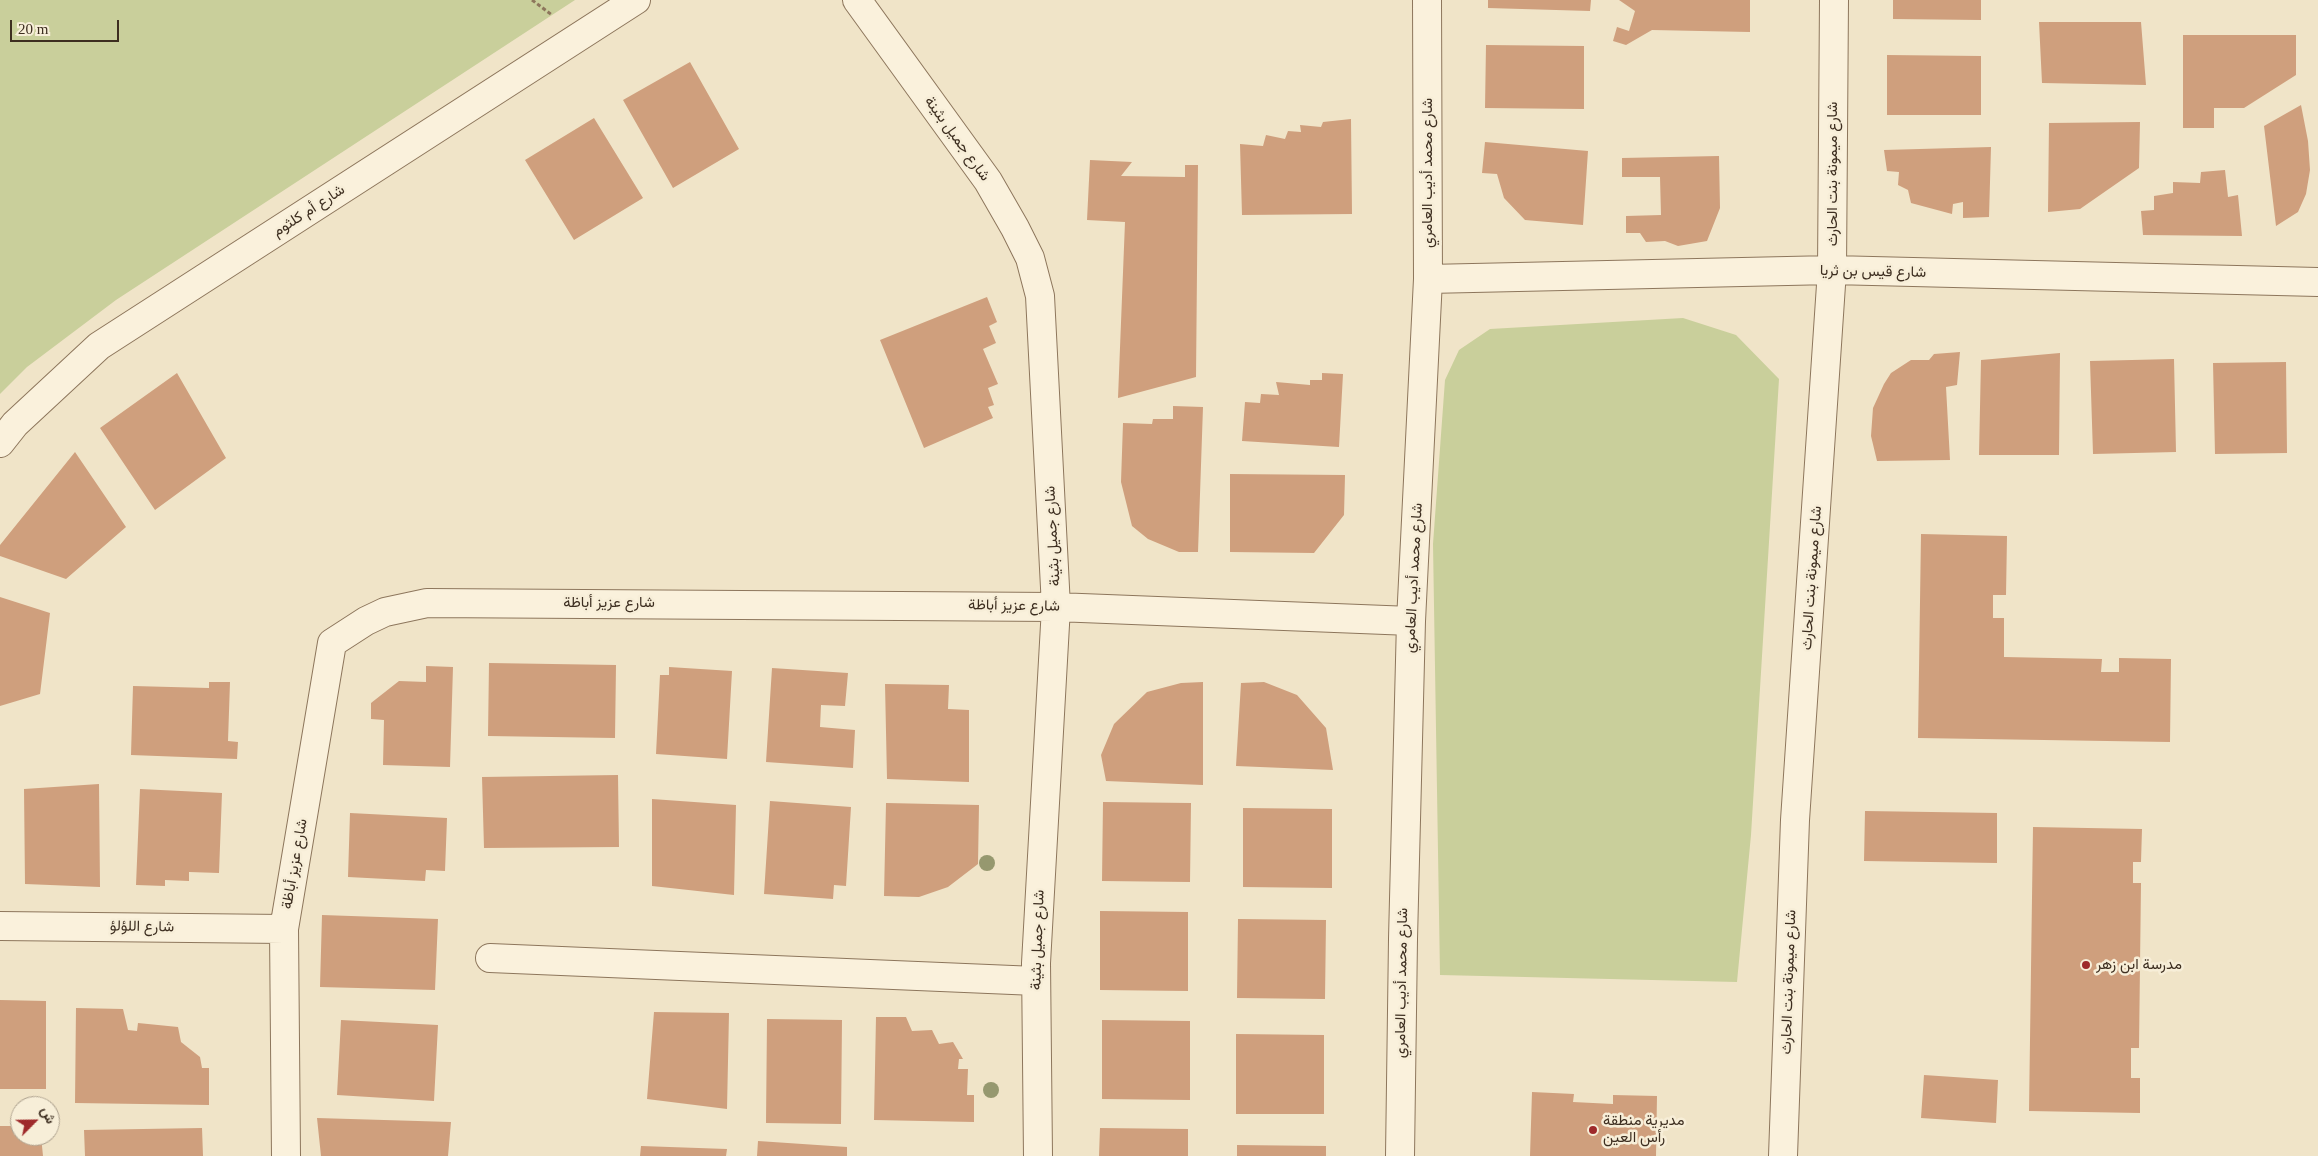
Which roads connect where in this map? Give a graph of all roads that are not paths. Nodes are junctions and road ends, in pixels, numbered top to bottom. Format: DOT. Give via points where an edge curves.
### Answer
graph roads {
  1 [pos="636,0"];
  2 [pos="857,0"];
  3 [pos="1427,0"];
  4 [pos="1834,0"];
  5 [pos="1832,270"];
  6 [pos="1428,279"];
  7 [pos="2318,282"];
  8 [pos="0,443"];
  9 [pos="1056,606"];
  10 [pos="1411,621"];
  11 [pos="0,926"];
  12 [pos="284,929"];
  13 [pos="490,958"];
  14 [pos="1036,981"];
  15 [pos="286,1156"];
  16 [pos="1038,1156"];
  17 [pos="1400,1156"];
  18 [pos="1783,1156"];
  1 -- 8 [label="street, شارع أم كلثوم" via="99,346"];
  2 -- 9 [label="street, شارع جميل بثينة" via="988,181 1030,258 1040,296"];
  3 -- 6 [label="street, شارع محمد أديب العامري"];
  4 -- 5 [label="street, شارع ميمونة بنت الحارث"];
  5 -- 6 [label="street, شارع قيس بن ثريا"];
  5 -- 7 [label="street, شارع قيس بن ثريا"];
  5 -- 18 [label="street, شارع ميمونة بنت الحارث" via="1796,820"];
  6 -- 10 [label="street, شارع محمد أديب العامري"];
  9 -- 10 [label="street, شارع عزيز أباظة"];
  9 -- 12 [label="street, شارع عزيز أباظة" via="427,603 385,612 332,643"];
  9 -- 14 [label="street, شارع جميل بثينة"];
  10 -- 17 [label="street, شارع محمد أديب العامري"];
  11 -- 12 [label="street, شارع اللؤلؤ"];
  12 -- 15 [label="street, شارع عزيز أباظة"];
  13 -- 14 [label="street"];
  14 -- 16 [label="street, شارع جميل بثينة"];
}
